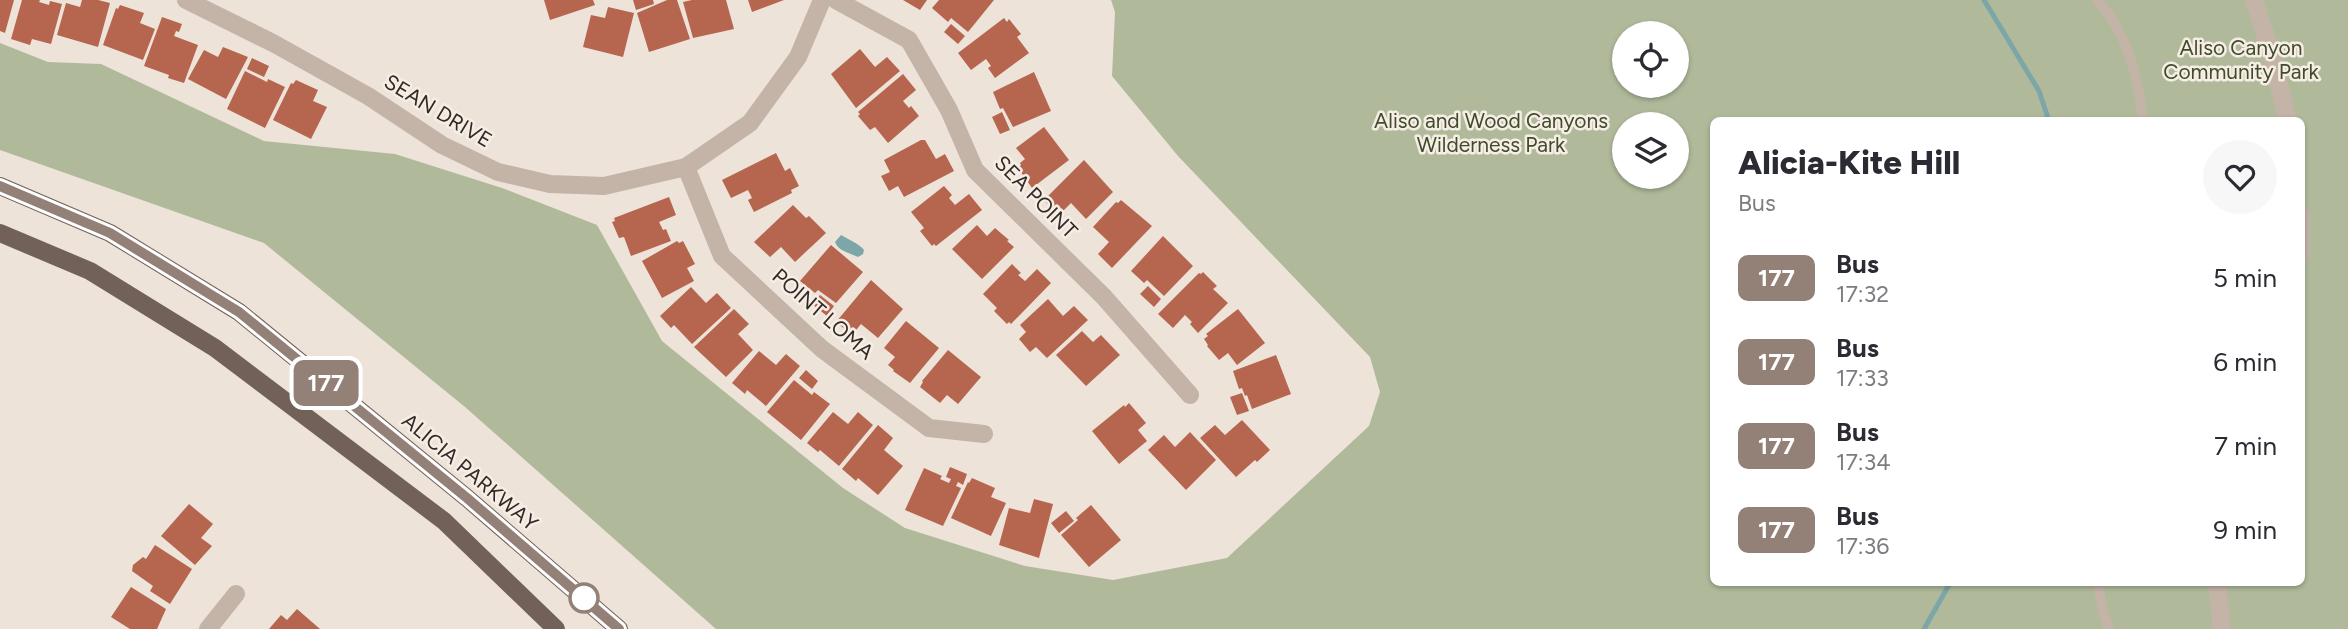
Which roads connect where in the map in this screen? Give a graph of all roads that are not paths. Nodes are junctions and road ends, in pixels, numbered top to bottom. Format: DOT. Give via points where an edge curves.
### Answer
graph roads {
  1 [pos="186,0"];
  2 [pos="822,0"];
  3 [pos="836,0"];
  4 [pos="2097,0"];
  5 [pos="2253,0"];
  6 [pos="2143,117"];
  7 [pos="2287,117"];
  8 [pos="686,167"];
  9 [pos="0,186"];
  10 [pos="0,233"];
  11 [pos="1190,395"];
  12 [pos="984,434"];
  13 [pos="2099,586"];
  14 [pos="2217,586"];
  15 [pos="236,594"];
  16 [pos="208,629"];
  17 [pos="556,629"];
  18 [pos="619,629"];
  19 [pos="2109,629"];
  20 [pos="2222,629"];
  1 -- 8 [label="street, SEAN DRIVE" via="273,43 368,96 442,145 498,172 550,184 604,186"];
  2 -- 8 [label="street" via="798,57 750,124"];
  3 -- 11 [label="street, SEA POINT" via="909,40 949,110 975,170 1104,297"];
  4 -- 6 [label="lane" via="2130,56"];
  5 -- 7 [label="street"];
  8 -- 12 [label="street, POINT LOMA" via="722,256 822,349 929,428"];
  9 -- 18 [label="main road, ALICIA PARKWAY" via="110,233 239,312"];
  10 -- 17 [label="main road" via="90,271 215,348 444,522"];
  13 -- 19 [label="lane"];
  14 -- 20 [label="street"];
  15 -- 16 [label="street"];
}
